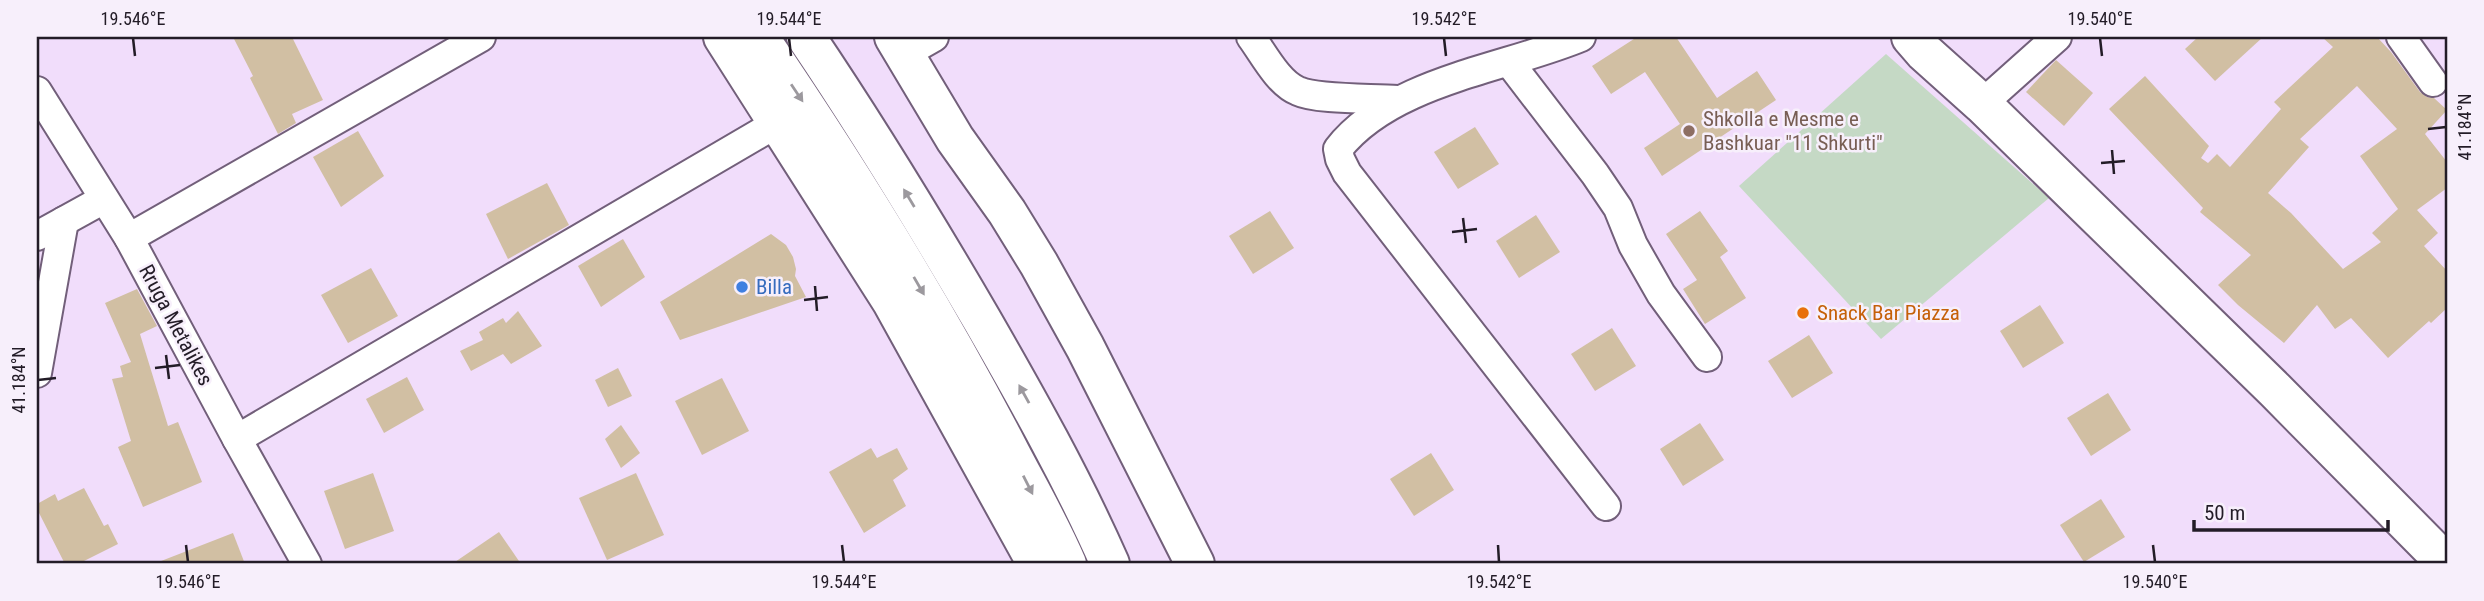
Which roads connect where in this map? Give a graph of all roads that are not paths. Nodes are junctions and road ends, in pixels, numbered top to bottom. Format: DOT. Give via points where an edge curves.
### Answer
graph roads {
  1 [pos="481,37"];
  2 [pos="723,37"];
  3 [pos="759,37"];
  4 [pos="806,37"];
  5 [pos="1251,37"];
  6 [pos="1581,37"];
  7 [pos="1911,37"];
  8 [pos="2057,37"];
  9 [pos="2401,37"];
  10 [pos="912,42"];
  11 [pos="1509,62"];
  12 [pos="2433,82"];
  13 [pos="37,91"];
  14 [pos="1397,100"];
  15 [pos="1982,104"];
  16 [pos="779,122"];
  17 [pos="104,198"];
  18 [pos="64,221"];
  19 [pos="37,236"];
  20 [pos="129,238"];
  21 [pos="1707,357"];
  22 [pos="37,373"];
  23 [pos="237,439"];
  24 [pos="1606,506"];
  25 [pos="307,564"];
  26 [pos="1037,564"];
  27 [pos="1067,564"];
  28 [pos="1110,564"];
  29 [pos="1195,564"];
  30 [pos="2447,564"];
  1 -- 20 [label="street"];
  2 -- 16 [label="main road"];
  3 -- 27 [label="main road, one-way" via="915,278"];
  28 -- 4 [label="main road, one-way" via="1023,392 868,129"];
  5 -- 14 [label="street" via="1296,91"];
  6 -- 11 [label="street"];
  7 -- 15 [label="main road"];
  8 -- 15 [label="street"];
  9 -- 12 [label="street"];
  10 -- 29 [label="main road" via="955,139 1039,264"];
  11 -- 14 [label="street"];
  11 -- 21 [label="street" via="1611,197 1661,294"];
  13 -- 17 [label="street, Rruga Metalikes"];
  14 -- 24 [label="street" via="1357,126 1338,149 1347,173"];
  15 -- 30 [label="main road"];
  16 -- 23 [label="street"];
  16 -- 26 [label="main road" via="892,302"];
  17 -- 18 [label="street"];
  17 -- 20 [label="street, Rruga Metalikes"];
  18 -- 19 [label="street"];
  18 -- 22 [label="street"];
  20 -- 23 [label="street, Rruga Metalikes"];
  23 -- 25 [label="street, Rruga Metalikes"];
}
